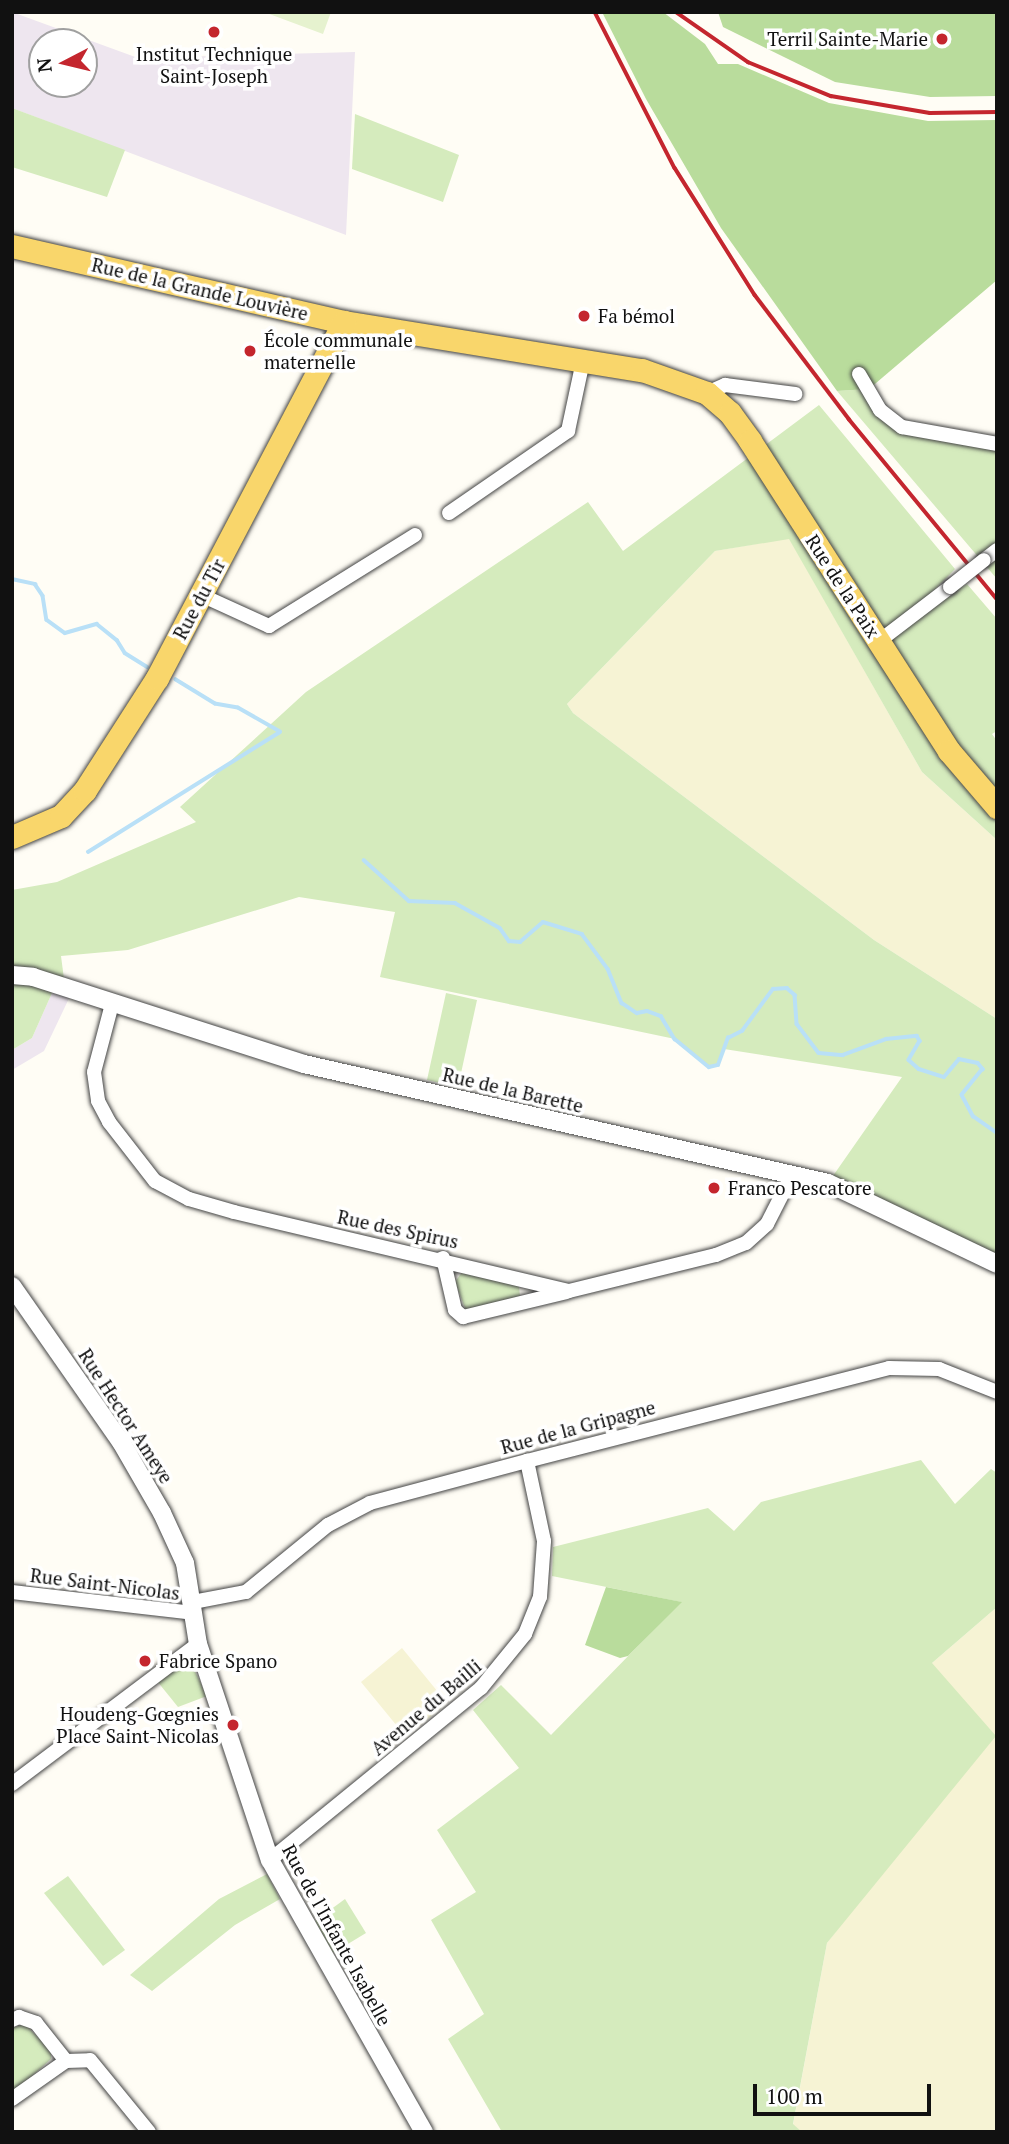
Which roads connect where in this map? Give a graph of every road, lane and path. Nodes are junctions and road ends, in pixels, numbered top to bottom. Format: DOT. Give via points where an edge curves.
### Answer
graph roads {
  1 [pos="12,246"];
  2 [pos="344,322"];
  3 [pos="583,361"];
  4 [pos="859,374"];
  5 [pos="678,380"];
  6 [pos="707,393"];
  7 [pos="795,394"];
  8 [pos="997,444"];
  9 [pos="449,513"];
  10 [pos="415,535"];
  11 [pos="997,551"];
  12 [pos="201,595"];
  13 [pos="878,642"];
  14 [pos="997,807"];
  15 [pos="12,838"];
  16 [pos="12,975"];
  17 [pos="112,1004"];
  18 [pos="792,1175"];
  19 [pos="443,1258"];
  20 [pos="997,1264"];
  21 [pos="12,1286"];
  22 [pos="569,1291"];
  23 [pos="997,1392"];
  24 [pos="527,1461"];
  25 [pos="12,1592"];
  26 [pos="193,1607"];
  27 [pos="198,1644"];
  28 [pos="12,1784"];
  29 [pos="270,1860"];
  30 [pos="12,2020"];
  31 [pos="66,2061"];
  32 [pos="12,2099"];
  33 [pos="149,2132"];
  34 [pos="424,2132"];
  1 -- 2 [label="main road, Rue de la Grande Louvière"];
  2 -- 3 [label="main road, Rue de la Grande Louvière"];
  2 -- 12 [label="main road, Rue du Tir"];
  3 -- 5 [label="main road, Rue de la Grande Louvière"];
  3 -- 9 [label="street" via="568,431"];
  4 -- 8 [label="street" via="880,410 896,424"];
  5 -- 6 [label="main road, Rue de la Paix"];
  6 -- 7 [label="street" via="725,385"];
  6 -- 13 [label="main road, Rue de la Paix" via="750,440"];
  10 -- 12 [label="street" via="270,626"];
  11 -- 13 [label="street, bridge"];
  12 -- 15 [label="main road, Rue du Tir" via="157,678 73,805 46,826"];
  13 -- 14 [label="main road, Rue de la Paix" via="949,751"];
  16 -- 17 [label="street, Rue de la Barette" via="33,977"];
  17 -- 18 [label="street, Rue de la Barette" via="304,1064"];
  17 -- 19 [label="street, Rue des Spirus" via="94,1072 98,1101 155,1181 189,1199 234,1212"];
  18 -- 20 [label="street, Rue de la Barette" via="848,1191"];
  18 -- 22 [label="street, Rue des Spirus" via="767,1224 746,1242 716,1255"];
  19 -- 22 [label="street, Rue des Spirus"];
  19 -- 22 [label="street" via="455,1310 463,1317"];
  21 -- 26 [label="street, Rue Hector Ameye" via="142,1475 189,1577"];
  23 -- 24 [label="street, Rue de la Gripagne" via="939,1369 889,1368"];
  24 -- 26 [label="street, Rue de la Gripagne" via="362,1507 328,1525 246,1592"];
  24 -- 29 [label="street, Avenue du Bailli" via="543,1523 544,1550 540,1597 525,1634 481,1688"];
  25 -- 26 [label="street, Rue Saint-Nicolas"];
  26 -- 27 [label="street, Rue de l'Infante Isabelle"];
  27 -- 28 [label="street"];
  27 -- 29 [label="street, Rue de l'Infante Isabelle"];
  29 -- 34 [label="street, Rue de l'Infante Isabelle"];
  30 -- 31 [label="street" via="19,2017 36,2023"];
  31 -- 32 [label="street"];
  31 -- 33 [label="street" via="90,2060 98,2066"];
}
